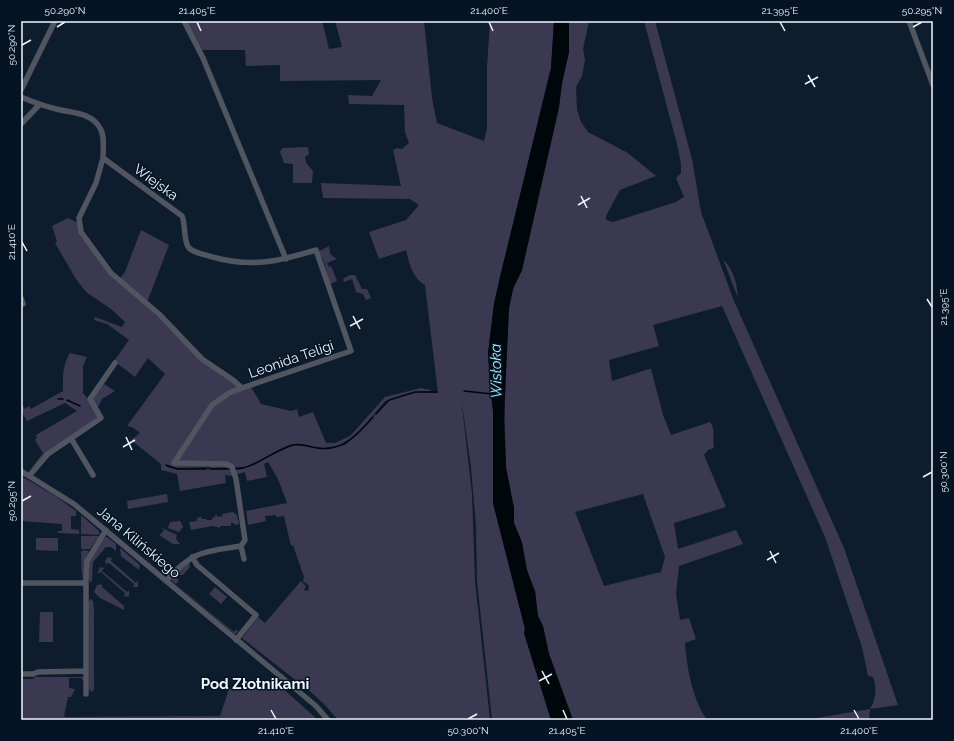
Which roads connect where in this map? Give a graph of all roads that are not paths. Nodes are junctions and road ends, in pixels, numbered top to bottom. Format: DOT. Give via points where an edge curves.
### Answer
graph roads {
  1 [pos="184,21"];
  2 [pos="909,21"];
  3 [pos="54,22"];
  4 [pos="933,85"];
  5 [pos="21,90"];
  6 [pos="21,97"];
  7 [pos="39,105"];
  8 [pos="21,124"];
  9 [pos="103,158"];
  10 [pos="286,259"];
  11 [pos="115,364"];
  12 [pos="242,388"];
  13 [pos="72,440"];
  14 [pos="21,471"];
  15 [pos="93,475"];
  16 [pos="29,476"];
  17 [pos="106,530"];
  18 [pos="242,546"];
  19 [pos="192,557"];
  20 [pos="244,559"];
  21 [pos="166,582"];
  22 [pos="21,583"];
  23 [pos="86,583"];
  24 [pos="236,640"];
  25 [pos="86,671"];
  26 [pos="21,674"];
  27 [pos="86,694"];
  28 [pos="328,720"];
  1 -- 10 [label="street" via="203,58"];
  2 -- 4 [label="street"];
  3 -- 5 [label="street"];
  6 -- 7 [label="street"];
  7 -- 8 [label="street"];
  7 -- 9 [label="street" via="74,111 94,121 100,128 103,140"];
  9 -- 10 [label="street, Wiejska" via="182,216 187,243 193,251 244,262 270,263"];
  9 -- 12 [label="street, Leonida Teligi" via="96,183 79,218 81,232 111,272 159,314 202,359"];
  10 -- 12 [label="street, Leonida Teligi" via="316,250 351,351"];
  11 -- 13 [label="street" via="90,399 101,418"];
  12 -- 18 [label="street" via="229,393 212,405 174,463 226,464 232,467 245,536"];
  13 -- 15 [label="street"];
  13 -- 16 [label="street" via="42,459"];
  14 -- 16 [label="street, Jana Kilińskiego"];
  16 -- 17 [label="street, Jana Kilińskiego" via="64,496"];
  17 -- 21 [label="street, Jana Kilińskiego"];
  17 -- 23 [label="street" via="87,561"];
  18 -- 19 [label="street" via="204,552"];
  18 -- 20 [label="street"];
  19 -- 21 [label="street"];
  19 -- 24 [label="street, Jana Kilińskiego" via="200,568 256,615"];
  21 -- 24 [label="street, Jana Kilińskiego"];
  22 -- 23 [label="street"];
  23 -- 25 [label="street"];
  24 -- 28 [label="street, Jana Kilińskiego" via="316,706"];
  25 -- 26 [label="street"];
  25 -- 27 [label="street"];
}
